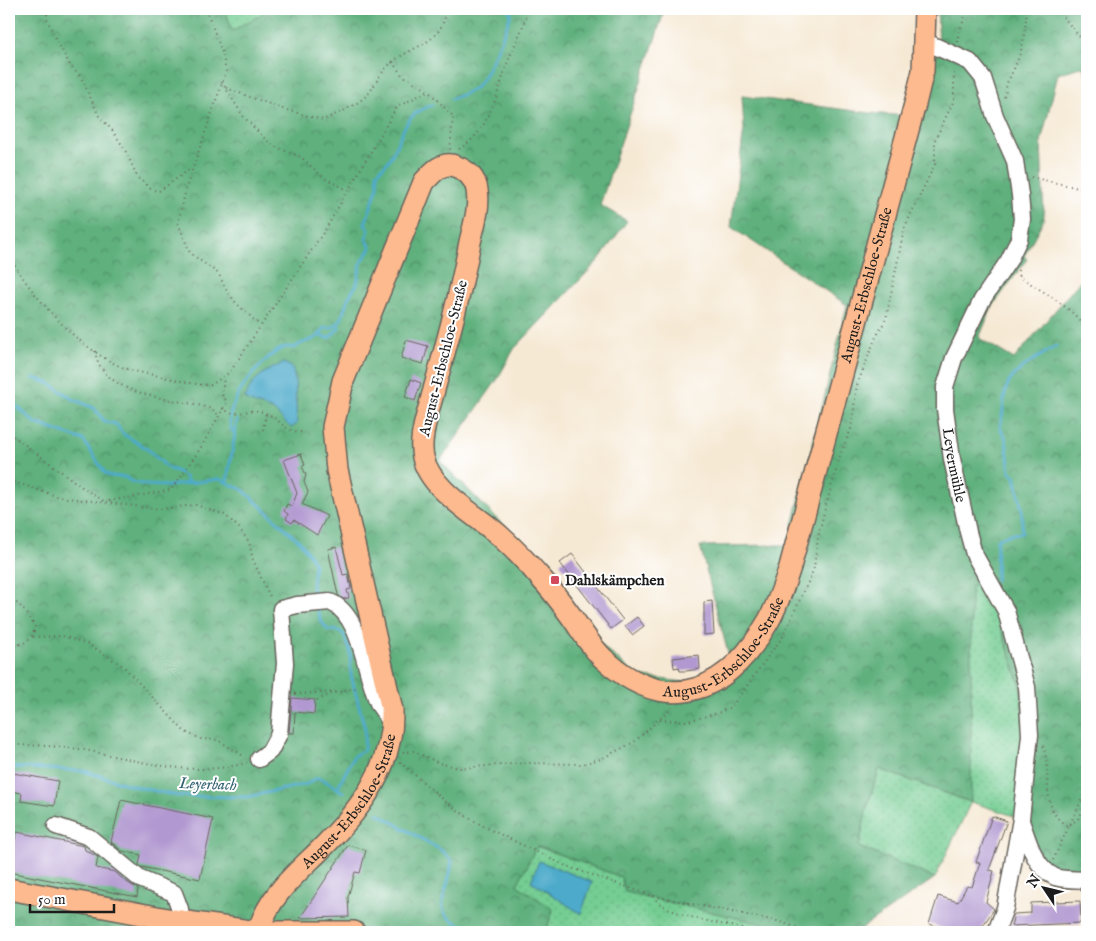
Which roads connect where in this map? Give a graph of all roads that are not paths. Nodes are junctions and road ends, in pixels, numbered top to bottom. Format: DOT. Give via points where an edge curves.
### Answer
graph roads {
  1 [pos="926,9"];
  2 [pos="926,42"];
  3 [pos="392,724"];
  4 [pos="255,761"];
  5 [pos="1021,819"];
  6 [pos="56,826"];
  7 [pos="1087,884"];
  8 [pos="9,889"];
  9 [pos="180,921"];
  10 [pos="258,932"];
  11 [pos="267,932"];
  12 [pos="349,932"];
  13 [pos="996,932"];
  1 -- 2 [label="main road, August-Erbschloe-Straße"];
  2 -- 3 [label="main road, August-Erbschloe-Straße" via="915,104 780,596 752,647 732,668 706,685 687,692 646,686 604,660 533,568 501,536 443,489 423,458 422,437 459,296 478,207 477,189 463,168 449,164 433,170 424,182 343,381 333,427 337,470 381,659"];
  2 -- 5 [label="street, Leyermühle" via="970,62 983,78 1015,162 1020,195 1020,229 1011,256 982,300 954,358 945,387 945,409 968,532 977,560 1006,611 1027,687 1029,741"];
  3 -- 4 [label="street" via="379,705 354,627 337,605 306,604 281,609 285,663 278,734 270,751"];
  3 -- 10 [label="main road, August-Erbschloe-Straße" via="395,758 335,835 289,880 268,906"];
  5 -- 7 [label="street" via="1034,856 1047,872 1055,877 1086,880"];
  5 -- 13 [label="street, Leyermühle" via="1005,908"];
  6 -- 9 [label="street" via="89,837 140,878 174,893 180,909"];
  8 -- 9 [label="main road"];
  9 -- 10 [label="main road"];
  11 -- 12 [label="main road"];
}
